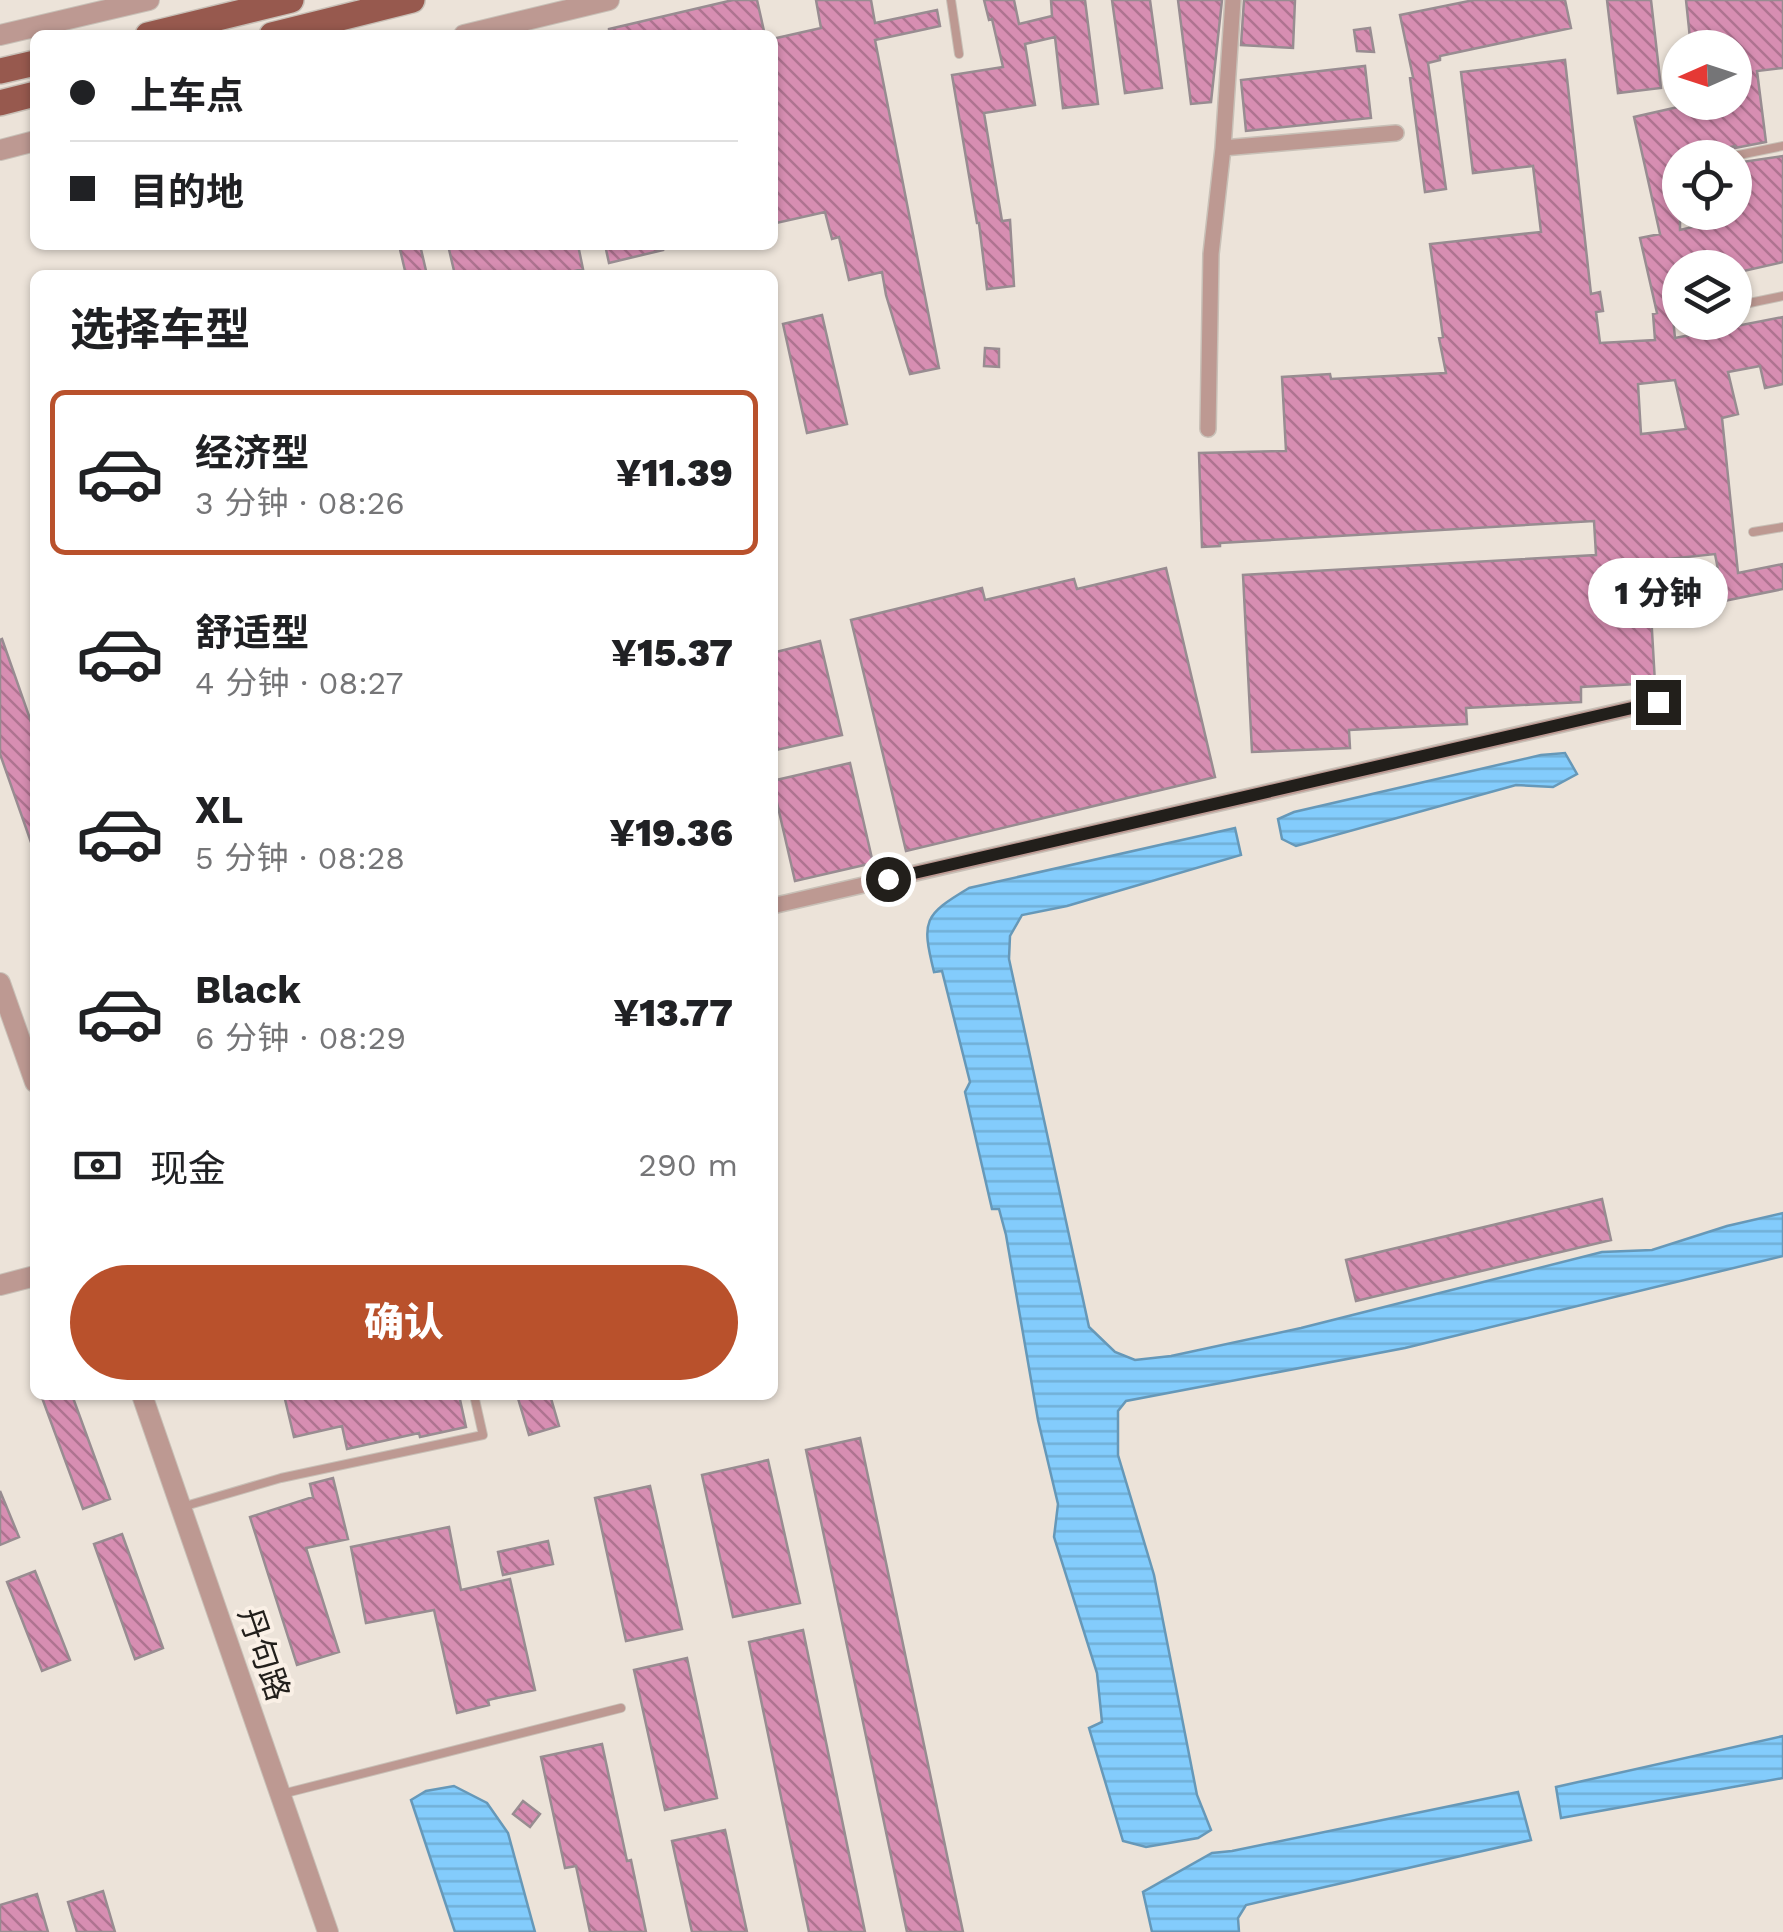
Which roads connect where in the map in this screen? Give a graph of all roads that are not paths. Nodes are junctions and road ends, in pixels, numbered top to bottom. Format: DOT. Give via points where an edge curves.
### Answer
graph roads {
  1 [pos="149,0"];
  2 [pos="291,0"];
  3 [pos="412,0"];
  4 [pos="609,0"];
  5 [pos="951,0"];
  6 [pos="1233,0"];
  7 [pos="168,30"];
  8 [pos="292,30"];
  9 [pos="485,30"];
  10 [pos="0,36"];
  11 [pos="959,54"];
  12 [pos="30,64"];
  13 [pos="0,72"];
  14 [pos="30,95"];
  15 [pos="0,103"];
  16 [pos="1396,132"];
  17 [pos="30,142"];
  18 [pos="1783,146"];
  19 [pos="1223,148"];
  20 [pos="0,150"];
  21 [pos="1752,152"];
  22 [pos="1783,296"];
  23 [pos="1752,302"];
  24 [pos="1208,428"];
  25 [pos="1783,528"];
  26 [pos="1753,532"];
  27 [pos="1658,702"];
  28 [pos="778,905"];
  29 [pos="0,983"];
  30 [pos="30,1068"];
  31 [pos="30,1277"];
  32 [pos="0,1286"];
  33 [pos="144,1400"];
  34 [pos="475,1400"];
  35 [pos="181,1507"];
  36 [pos="621,1708"];
  37 [pos="280,1794"];
  38 [pos="328,1932"];
  1 -- 10 [label="street"];
  2 -- 7 [label="main road"];
  3 -- 8 [label="main road"];
  4 -- 9 [label="street"];
  5 -- 11 [label="lane"];
  6 -- 19 [label="street"];
  12 -- 13 [label="main road"];
  14 -- 15 [label="main road"];
  16 -- 19 [label="street"];
  17 -- 20 [label="street"];
  18 -- 21 [label="lane"];
  19 -- 24 [label="street" via="1210,254"];
  22 -- 23 [label="lane"];
  25 -- 26 [label="lane"];
  27 -- 28 [label="street"];
  29 -- 30 [label="street"];
  31 -- 32 [label="street"];
  33 -- 35 [label="street, 丹句路"];
  34 -- 35 [label="lane" via="483,1435 281,1478"];
  35 -- 37 [label="street, 丹句路"];
  36 -- 37 [label="lane"];
  37 -- 38 [label="street, 丹句路"];
}
